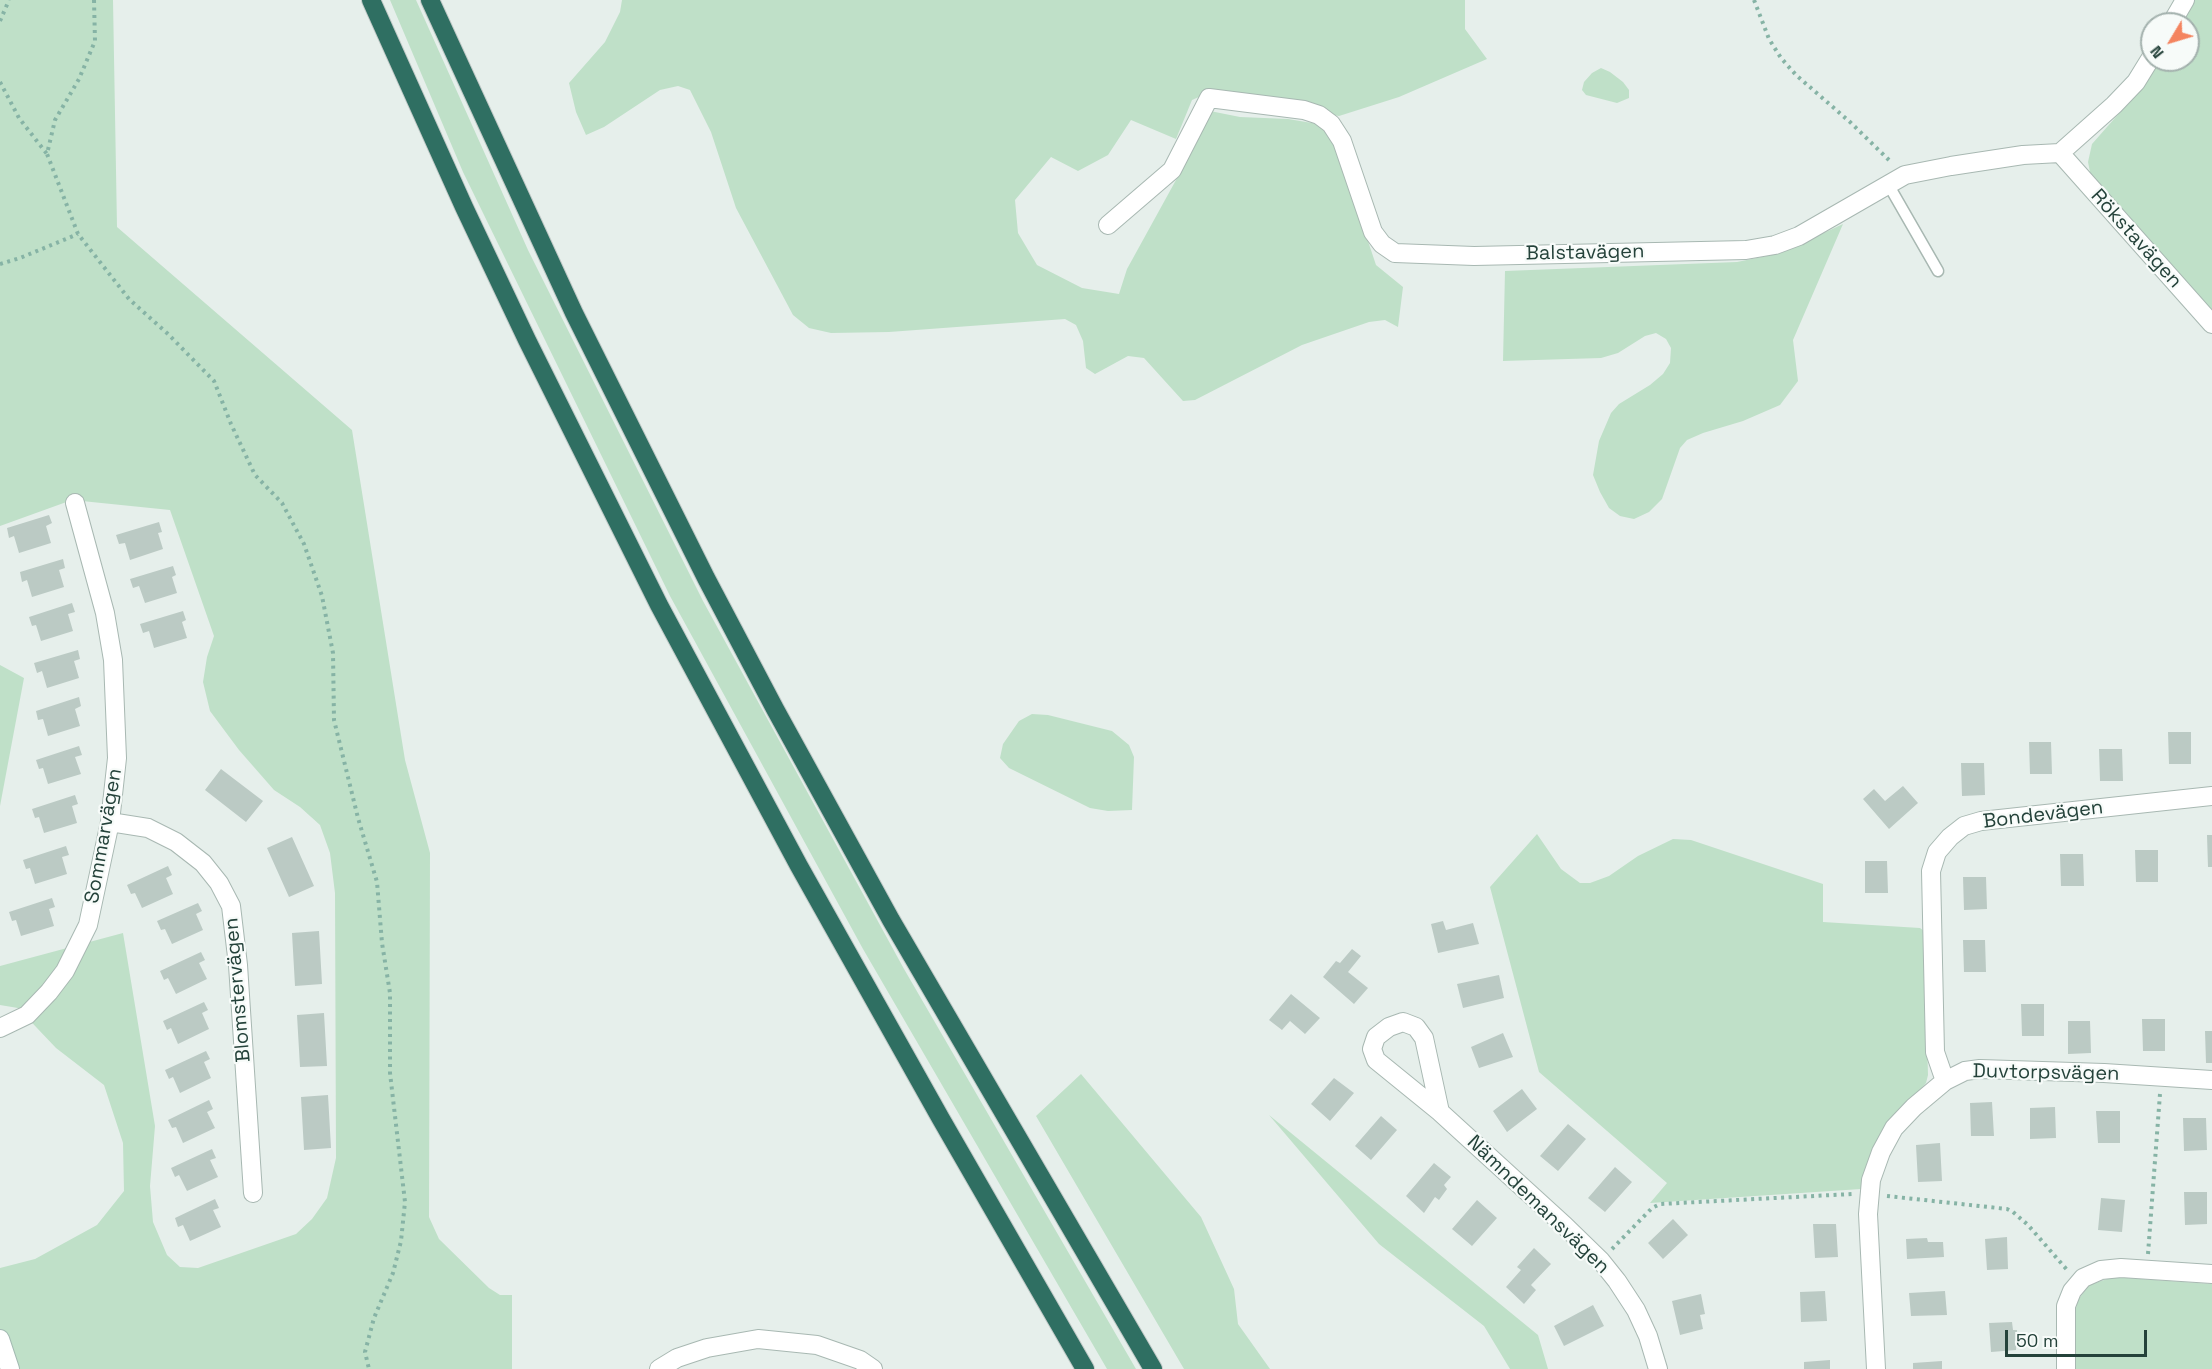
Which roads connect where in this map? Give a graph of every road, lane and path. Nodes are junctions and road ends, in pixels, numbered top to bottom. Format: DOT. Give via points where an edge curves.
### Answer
graph roads {
  1 [pos="9,0"];
  2 [pos="94,0"];
  3 [pos="371,0"];
  4 [pos="430,0"];
  5 [pos="1754,0"];
  6 [pos="0,21"];
  7 [pos="2142,72"];
  8 [pos="0,82"];
  9 [pos="2060,153"];
  10 [pos="46,154"];
  11 [pos="1905,175"];
  12 [pos="1888,184"];
  13 [pos="1108,225"];
  14 [pos="78,234"];
  15 [pos="0,264"];
  16 [pos="1938,272"];
  17 [pos="2212,324"];
  18 [pos="75,503"];
  19 [pos="2212,796"];
  20 [pos="110,822"];
  21 [pos="0,1028"];
  22 [pos="2161,1077"];
  23 [pos="2212,1080"];
  24 [pos="1945,1082"];
  25 [pos="1440,1112"];
  26 [pos="252,1193"];
  27 [pos="1870,1194"];
  28 [pos="1600,1261"];
  29 [pos="2147,1270"];
  30 [pos="2212,1274"];
  31 [pos="2079,1282"];
  32 [pos="0,1339"];
  33 [pos="10,1369"];
  34 [pos="369,1369"];
  35 [pos="659,1369"];
  36 [pos="873,1369"];
  37 [pos="1085,1369"];
  38 [pos="1153,1369"];
  39 [pos="1658,1369"];
  40 [pos="1876,1369"];
  41 [pos="2066,1369"];
  1 -- 6 [label="path"];
  2 -- 10 [label="path" via="95,41 55,120"];
  3 -- 37 [label="highway" via="522,330 659,605 799,866"];
  4 -- 38 [label="highway" via="569,303 775,709 982,1079"];
  5 -- 11 [label="path" via="1781,58"];
  7 -- 9 [label="street" via="2114,105"];
  8 -- 10 [label="path" via="19,118"];
  9 -- 11 [label="street, Balstavägen" via="2024,155"];
  9 -- 17 [label="street, Rökstavägen"];
  10 -- 14 [label="path"];
  11 -- 12 [label="street, Balstavägen"];
  12 -- 13 [label="street, Balstavägen" via="1799,236 1746,250 1473,256 1395,253 1373,232 1342,141 1330,124 1304,110 1209,98 1172,170"];
  12 -- 16 [label="lane"];
  14 -- 15 [label="path"];
  14 -- 34 [label="path" via="129,299 214,381 255,475 282,503 304,544 322,596 333,653 334,720 377,882 390,993 390,1073 405,1202 393,1272 365,1352"];
  18 -- 20 [label="street, Sommarvägen" via="105,613 113,660 117,758"];
  19 -- 24 [label="street, Bondevägen" via="1981,821 1964,826 1950,837 1937,852 1932,871 1935,1052"];
  20 -- 21 [label="street, Sommarvägen" via="88,925 65,971 27,1015"];
  20 -- 26 [label="street, Blomstervägen" via="148,828 176,842 203,863 231,906"];
  22 -- 23 [label="street, Duvtorpsvägen"];
  22 -- 24 [label="street, Duvtorpsvägen" via="1980,1069 1965,1071"];
  22 -- 29 [label="path"];
  24 -- 27 [label="street, Duvtorpsvägen" via="1894,1128 1881,1152"];
  25 -- 25 [label="street, Nämndemansvägen" via="1424,1038 1416,1027 1403,1022 1389,1027 1376,1037 1372,1049 1376,1060"];
  25 -- 28 [label="street, Nämndemansvägen"];
  27 -- 28 [label="path" via="1660,1204"];
  27 -- 31 [label="path" via="2007,1209 2028,1225"];
  27 -- 40 [label="street, Duvtorpsvägen"];
  28 -- 39 [label="street, Nämndemansvägen" via="1636,1310"];
  29 -- 30 [label="street"];
  29 -- 31 [label="street" via="2101,1270"];
  31 -- 41 [label="street" via="2066,1306"];
  32 -- 33 [label="street"];
  35 -- 36 [label="street" via="707,1348 758,1339 817,1345 860,1360"];
}
